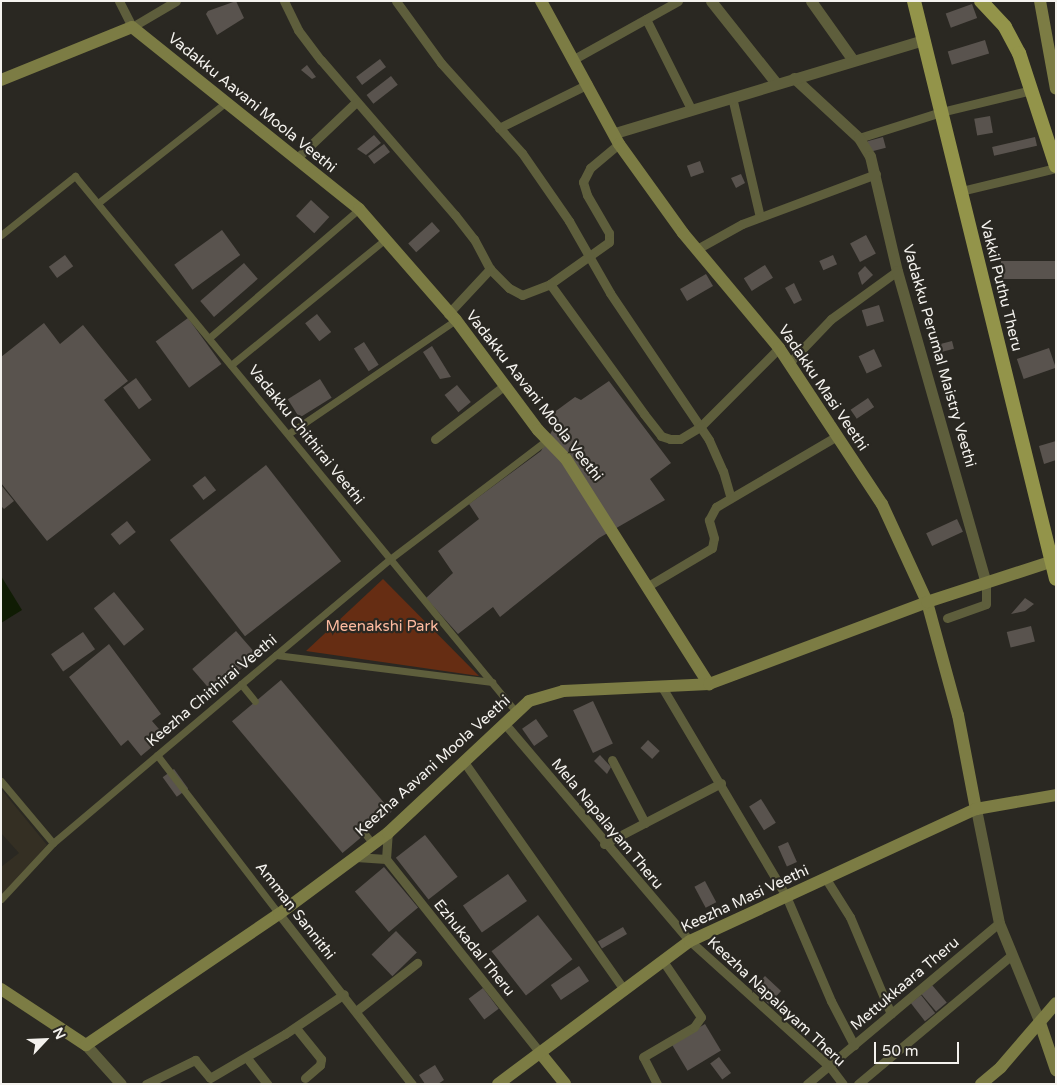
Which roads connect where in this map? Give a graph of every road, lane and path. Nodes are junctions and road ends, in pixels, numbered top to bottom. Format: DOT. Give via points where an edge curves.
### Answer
graph roads {
  1 [pos="119,1"];
  2 [pos="176,1"];
  3 [pos="284,1"];
  4 [pos="396,1"];
  5 [pos="541,1"];
  6 [pos="678,1"];
  7 [pos="711,1"];
  8 [pos="811,1"];
  9 [pos="914,1"];
  10 [pos="981,1"];
  11 [pos="1040,1"];
  12 [pos="646,19"];
  13 [pos="132,26"];
  14 [pos="924,40"];
  15 [pos="574,58"];
  16 [pos="853,60"];
  17 [pos="794,78"];
  18 [pos="1,80"];
  19 [pos="588,84"];
  20 [pos="776,84"];
  21 [pos="1056,89"];
  22 [pos="1032,90"];
  23 [pos="732,97"];
  24 [pos="356,102"];
  25 [pos="224,104"];
  26 [pos="691,110"];
  27 [pos="941,112"];
  28 [pos="499,128"];
  29 [pos="617,138"];
  30 [pos="859,138"];
  31 [pos="296,159"];
  32 [pos="1056,167"];
  33 [pos="876,174"];
  34 [pos="961,191"];
  35 [pos="98,203"];
  36 [pos="359,210"];
  37 [pos="760,217"];
  38 [pos="1,235"];
  39 [pos="384,240"];
  40 [pos="697,249"];
  41 [pos="589,257"];
  42 [pos="490,269"];
  43 [pos="897,271"];
  44 [pos="550,284"];
  45 [pos="452,317"];
  46 [pos="209,338"];
  47 [pos="779,348"];
  48 [pos="789,363"];
  49 [pos="231,365"];
  50 [pos="505,385"];
  51 [pos="700,427"];
  52 [pos="288,434"];
  53 [pos="837,436"];
  54 [pos="435,439"];
  55 [pos="547,440"];
  56 [pos="730,496"];
  57 [pos="390,559"];
  58 [pos="1054,561"];
  59 [pos="1056,578"];
  60 [pos="986,584"];
  61 [pos="648,586"];
  62 [pos="927,602"];
  63 [pos="947,618"];
  64 [pos="276,655"];
  65 [pos="492,682"];
  66 [pos="241,684"];
  67 [pos="709,684"];
  68 [pos="662,687"];
  69 [pos="255,702"];
  70 [pos="516,712"];
  71 [pos="505,724"];
  72 [pos="157,755"];
  73 [pos="612,760"];
  74 [pos="464,762"];
  75 [pos="1,781"];
  76 [pos="721,783"];
  77 [pos="1056,795"];
  78 [pos="976,809"];
  79 [pos="645,823"];
  80 [pos="388,833"];
  81 [pos="52,844"];
  82 [pos="604,844"];
  83 [pos="356,857"];
  84 [pos="386,860"];
  85 [pos="826,879"];
  86 [pos="786,896"];
  87 [pos="1,899"];
  88 [pos="279,914"];
  89 [pos="999,923"];
  90 [pos="690,941"];
  91 [pos="1012,955"];
  92 [pos="662,961"];
  93 [pos="416,963"];
  94 [pos="1,989"];
  95 [pos="624,990"];
  96 [pos="344,994"];
  97 [pos="1056,1003"];
  98 [pos="356,1010"];
  99 [pos="891,1014"];
  100 [pos="1040,1023"];
  101 [pos="296,1028"];
  102 [pos="86,1045"];
  103 [pos="854,1045"];
  104 [pos="541,1054"];
  105 [pos="247,1058"];
  106 [pos="830,1067"];
  107 [pos="1056,1070"];
  108 [pos="305,1078"];
  109 [pos="121,1084"];
  110 [pos="146,1084"];
  111 [pos="267,1084"];
  112 [pos="412,1084"];
  113 [pos="498,1084"];
  114 [pos="565,1084"];
  115 [pos="656,1084"];
  116 [pos="807,1084"];
  117 [pos="843,1084"];
  118 [pos="858,1084"];
  119 [pos="981,1084"];
  1 -- 13 [label="street"];
  2 -- 13 [label="street"];
  3 -- 24 [label="street" via="298,30"];
  4 -- 28 [label="street" via="441,63"];
  5 -- 15 [label="main road, Vadakku Masi Veethi"];
  6 -- 12 [label="street"];
  7 -- 20 [label="street"];
  8 -- 16 [label="street"];
  9 -- 14 [label="main road, Vakkil Puthu Theru"];
  10 -- 22 [label="main road" via="1005,27"];
  11 -- 21 [label="main road"];
  12 -- 15 [label="street"];
  12 -- 26 [label="street"];
  13 -- 18 [label="main road"];
  13 -- 25 [label="main road, Vadakku Aavani Moola Veethi"];
  14 -- 16 [label="street"];
  14 -- 27 [label="main road, Vakkil Puthu Theru"];
  15 -- 19 [label="main road, Vadakku Masi Veethi"];
  16 -- 17 [label="street"];
  17 -- 20 [label="street"];
  17 -- 30 [label="street, Vadakku Perumal Maistry Veethi"];
  19 -- 28 [label="street"];
  19 -- 29 [label="main road, Vadakku Masi Veethi"];
  20 -- 23 [label="street"];
  22 -- 27 [label="street"];
  22 -- 32 [label="main road"];
  23 -- 26 [label="street"];
  23 -- 37 [label="street"];
  24 -- 31 [label="street"];
  24 -- 42 [label="street" via="455,215 474,239"];
  25 -- 31 [label="main road, Vadakku Aavani Moola Veethi"];
  25 -- 35 [label="street"];
  26 -- 29 [label="street"];
  27 -- 30 [label="street"];
  27 -- 34 [label="main road, Vakkil Puthu Theru"];
  28 -- 41 [label="street" via="549,191"];
  29 -- 40 [label="main road, Vadakku Masi Veethi"];
  29 -- 41 [label="street" via="584,176 587,195 610,238 606,247"];
  30 -- 33 [label="street, Vadakku Perumal Maistry Veethi"];
  31 -- 36 [label="main road, Vadakku Aavani Moola Veethi"];
  32 -- 34 [label="street"];
  33 -- 37 [label="street"];
  33 -- 43 [label="street, Vadakku Perumal Maistry Veethi"];
  34 -- 58 [label="main road, Vakkil Puthu Theru"];
  35 -- 38 [label="street, Vadakku Chithirai Veethi" via="75,176"];
  35 -- 46 [label="street, Vadakku Chithirai Veethi"];
  36 -- 39 [label="main road, Vadakku Aavani Moola Veethi"];
  36 -- 46 [label="street"];
  37 -- 40 [label="street"];
  39 -- 45 [label="main road, Vadakku Aavani Moola Veethi"];
  39 -- 49 [label="street"];
  40 -- 47 [label="main road, Vadakku Masi Veethi"];
  41 -- 44 [label="street"];
  41 -- 51 [label="street"];
  42 -- 44 [label="street" via="509,288 522,295"];
  42 -- 45 [label="street"];
  43 -- 48 [label="street" via="831,319"];
  43 -- 60 [label="street, Vadakku Perumal Maistry Veethi"];
  44 -- 51 [label="street" via="661,436 680,439"];
  45 -- 50 [label="main road, Vadakku Aavani Moola Veethi"];
  45 -- 52 [label="street"];
  46 -- 49 [label="street, Vadakku Chithirai Veethi"];
  47 -- 48 [label="main road, Vadakku Masi Veethi"];
  47 -- 51 [label="street"];
  48 -- 53 [label="main road, Vadakku Masi Veethi"];
  49 -- 52 [label="street, Vadakku Chithirai Veethi"];
  50 -- 54 [label="street"];
  50 -- 55 [label="main road, Vadakku Aavani Moola Veethi"];
  51 -- 56 [label="street" via="724,471"];
  52 -- 57 [label="street, Vadakku Chithirai Veethi"];
  53 -- 56 [label="street"];
  53 -- 62 [label="main road, Vadakku Masi Veethi" via="882,504"];
  55 -- 57 [label="street, Keezha Chithirai Veethi"];
  55 -- 61 [label="main road, Vadakku Aavani Moola Veethi" via="591,496"];
  56 -- 61 [label="street" via="709,516 712,548"];
  57 -- 64 [label="street, Keezha Chithirai Veethi"];
  57 -- 65 [label="street, Vadakku Chithirai Veethi"];
  58 -- 59 [label="main road, Vakkil Puthu Theru"];
  58 -- 60 [label="main road, Keezha Aavani Moola Veethi"];
  60 -- 62 [label="main road, Keezha Aavani Moola Veethi"];
  60 -- 63 [label="street" via="986,604"];
  61 -- 67 [label="main road, Vadakku Aavani Moola Veethi"];
  62 -- 67 [label="main road, Keezha Aavani Moola Veethi"];
  62 -- 78 [label="main road, Vadakku Masi Veethi" via="958,715"];
  64 -- 65 [label="street"];
  64 -- 66 [label="street, Keezha Chithirai Veethi"];
  65 -- 70 [label="street, Vadakku Chithirai Veethi"];
  66 -- 69 [label="street"];
  66 -- 72 [label="street, Keezha Chithirai Veethi"];
  67 -- 68 [label="main road, Keezha Aavani Moola Veethi"];
  68 -- 70 [label="main road, Keezha Aavani Moola Veethi" via="563,690 529,701"];
  68 -- 76 [label="street"];
  70 -- 71 [label="main road, Keezha Aavani Moola Veethi"];
  71 -- 74 [label="main road, Keezha Aavani Moola Veethi"];
  71 -- 82 [label="street, Mela Napalayam Theru"];
  72 -- 81 [label="street, Keezha Chithirai Veethi"];
  72 -- 88 [label="street, Amman Sannithi"];
  73 -- 79 [label="street"];
  74 -- 80 [label="main road, Keezha Aavani Moola Veethi"];
  74 -- 95 [label="street"];
  75 -- 81 [label="street"];
  76 -- 79 [label="street"];
  76 -- 86 [label="street"];
  77 -- 78 [label="main road, Keezha Masi Veethi"];
  78 -- 85 [label="main road, Keezha Masi Veethi"];
  78 -- 89 [label="street"];
  79 -- 82 [label="street"];
  80 -- 83 [label="main road, Keezha Aavani Moola Veethi" via="369,840"];
  80 -- 84 [label="street"];
  81 -- 87 [label="street, Keezha Chithirai Veethi"];
  82 -- 90 [label="street, Mela Napalayam Theru"];
  83 -- 84 [label="street"];
  83 -- 88 [label="main road, Keezha Aavani Moola Veethi"];
  84 -- 104 [label="street, Ezhukadal Theru"];
  85 -- 86 [label="main road, Keezha Masi Veethi"];
  85 -- 99 [label="street" via="850,917"];
  86 -- 90 [label="main road, Keezha Masi Veethi"];
  86 -- 103 [label="street" via="831,1002"];
  88 -- 96 [label="street, Amman Sannithi"];
  88 -- 102 [label="main road, Keezha Aavani Moola Veethi"];
  89 -- 91 [label="street"];
  89 -- 99 [label="street, Mettukkaara Theru"];
  90 -- 92 [label="main road, Keezha Masi Veethi"];
  90 -- 106 [label="street, Keezha Napalayam Theru"];
  91 -- 100 [label="street"];
  91 -- 118 [label="street"];
  92 -- 95 [label="main road, Keezha Masi Veethi"];
  92 -- 115 [label="street" via="701,1017 694,1027 643,1057"];
  93 -- 98 [label="street"];
  94 -- 102 [label="main road"];
  95 -- 104 [label="main road, Keezha Masi Veethi"];
  96 -- 98 [label="street, Amman Sannithi"];
  96 -- 101 [label="street"];
  97 -- 100 [label="main road"];
  98 -- 112 [label="street, Amman Sannithi"];
  99 -- 103 [label="street, Mettukkaara Theru"];
  100 -- 107 [label="main road"];
  100 -- 119 [label="main road"];
  101 -- 105 [label="street"];
  101 -- 108 [label="street" via="321,1059 320,1065"];
  102 -- 109 [label="street"];
  103 -- 106 [label="street, Mettukkaara Theru"];
  104 -- 113 [label="main road, Keezha Masi Veethi"];
  104 -- 114 [label="main road"];
  105 -- 110 [label="street" via="210,1078 195,1060"];
  105 -- 111 [label="street"];
  106 -- 116 [label="street, Mettukkaara Theru"];
  106 -- 117 [label="street, Keezha Napalayam Theru"];
}
